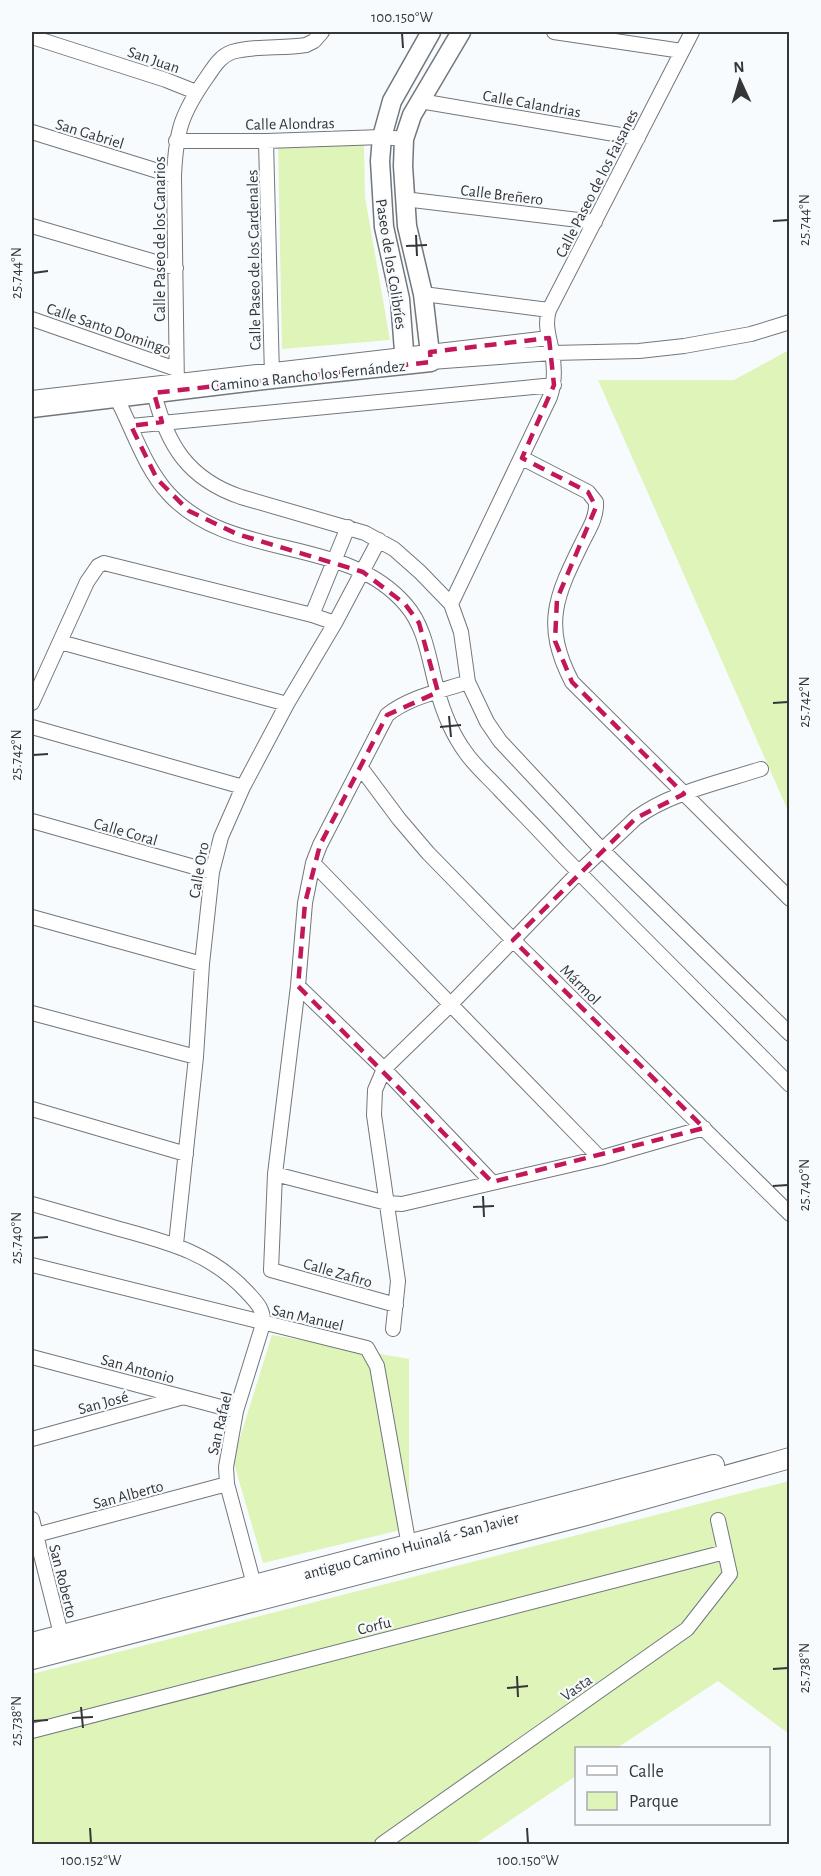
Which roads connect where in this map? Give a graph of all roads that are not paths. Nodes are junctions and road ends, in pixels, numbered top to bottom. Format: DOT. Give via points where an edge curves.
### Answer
graph roads {
  1 [pos="322,32"];
  2 [pos="431,32"];
  3 [pos="461,32"];
  4 [pos="554,32"];
  5 [pos="692,32"];
  6 [pos="32,37"];
  7 [pos="682,51"];
  8 [pos="196,92"];
  9 [pos="420,101"];
  10 [pos="32,132"];
  11 [pos="382,137"];
  12 [pos="638,138"];
  13 [pos="405,139"];
  14 [pos="176,141"];
  15 [pos="266,141"];
  16 [pos="174,176"];
  17 [pos="405,199"];
  18 [pos="595,222"];
  19 [pos="32,226"];
  20 [pos="176,268"];
  21 [pos="423,294"];
  22 [pos="549,310"];
  23 [pos="32,319"];
  24 [pos="789,322"];
  25 [pos="549,338"];
  26 [pos="552,353"];
  27 [pos="430,357"];
  28 [pos="405,359"];
  29 [pos="272,373"];
  30 [pos="176,380"];
  31 [pos="554,385"];
  32 [pos="154,393"];
  33 [pos="116,397"];
  34 [pos="32,398"];
  35 [pos="32,408"];
  36 [pos="162,422"];
  37 [pos="131,426"];
  38 [pos="522,458"];
  39 [pos="348,527"];
  40 [pos="379,540"];
  41 [pos="335,561"];
  42 [pos="363,572"];
  43 [pos="452,604"];
  44 [pos="312,615"];
  45 [pos="335,623"];
  46 [pos="60,642"];
  47 [pos="468,682"];
  48 [pos="438,692"];
  49 [pos="32,703"];
  50 [pos="287,704"];
  51 [pos="32,727"];
  52 [pos="361,768"];
  53 [pos="761,769"];
  54 [pos="243,787"];
  55 [pos="684,794"];
  56 [pos="32,821"];
  57 [pos="601,849"];
  58 [pos="313,863"];
  59 [pos="212,872"];
  60 [pos="579,872"];
  61 [pos="789,899"];
  62 [pos="32,917"];
  63 [pos="513,940"];
  64 [pos="202,964"];
  65 [pos="298,986"];
  66 [pos="450,1005"];
  67 [pos="32,1013"];
  68 [pos="789,1034"];
  69 [pos="196,1057"];
  70 [pos="384,1069"];
  71 [pos="789,1084"];
  72 [pos="32,1109"];
  73 [pos="704,1128"];
  74 [pos="186,1154"];
  75 [pos="600,1158"];
  76 [pos="275,1174"];
  77 [pos="492,1182"];
  78 [pos="387,1203"];
  79 [pos="32,1204"];
  80 [pos="789,1214"];
  81 [pos="176,1244"];
  82 [pos="32,1264"];
  83 [pos="396,1305"];
  84 [pos="263,1324"];
  85 [pos="393,1329"];
  86 [pos="32,1357"];
  87 [pos="182,1397"];
  88 [pos="236,1411"];
  89 [pos="32,1439"];
  90 [pos="789,1445"];
  91 [pos="789,1458"];
  92 [pos="228,1484"];
  93 [pos="32,1519"];
  94 [pos="718,1520"];
  95 [pos="36,1535"];
  96 [pos="410,1552"];
  97 [pos="725,1552"];
  98 [pos="256,1593"];
  99 [pos="32,1643"];
  100 [pos="63,1643"];
  101 [pos="32,1659"];
  102 [pos="32,1731"];
  103 [pos="382,1845"];
  1 -- 8 [label="street, Calle Paseo de los Canarios" via="306,45 240,50 223,56"];
  2 -- 11 [label="street, Paseo de los Colibríes" via="392,101"];
  3 -- 9 [label="street, Paseo de los Colibríes"];
  4 -- 7 [label="street"];
  5 -- 7 [label="street, Calle Paseo de los Faisanes"];
  6 -- 8 [label="street, San Juan"];
  7 -- 12 [label="street, Calle Paseo de los Faisanes"];
  8 -- 14 [label="street, Calle Paseo de los Canarios" via="186,108"];
  9 -- 12 [label="street, Calle Calandrias"];
  9 -- 13 [label="street, Paseo de los Colibríes"];
  10 -- 16 [label="street, San Gabriel"];
  11 -- 13 [label="street, Calle Alondras"];
  11 -- 15 [label="street, Calle Alondras"];
  11 -- 28 [label="street, Paseo de los Colibríes" via="384,227 400,299"];
  12 -- 18 [label="street, Calle Paseo de los Faisanes"];
  13 -- 17 [label="street, Paseo de los Colibríes"];
  14 -- 15 [label="street, Calle Alondras"];
  14 -- 16 [label="street, Calle Paseo de los Canarios"];
  15 -- 29 [label="street, Calle Paseo de los Cardenales"];
  16 -- 20 [label="street, Calle Paseo de los Canarios"];
  17 -- 18 [label="street, Calle Breñero"];
  17 -- 21 [label="street, Paseo de los Colibríes" via="411,249"];
  18 -- 22 [label="street, Calle Paseo de los Faisanes"];
  19 -- 20 [label="street"];
  20 -- 30 [label="street, Calle Paseo de los Canarios"];
  21 -- 22 [label="street"];
  21 -- 27 [label="street, Paseo de los Colibríes"];
  22 -- 25 [label="street, Calle Paseo de los Faisanes"];
  23 -- 30 [label="street, Calle Santo Domingo"];
  24 -- 26 [label="street, Camino a Rancho los Fernández" via="717,342 639,351"];
  25 -- 26 [label="street, Calle Paseo de los Faisanes"];
  25 -- 27 [label="street"];
  26 -- 27 [label="street, Camino a Rancho los Fernández"];
  26 -- 31 [label="street, Calle Paseo de los Faisanes"];
  27 -- 28 [label="street, Camino a Rancho los Fernández"];
  28 -- 29 [label="street, Camino a Rancho los Fernández"];
  29 -- 30 [label="street, Camino a Rancho los Fernández"];
  30 -- 32 [label="street, Camino a Rancho los Fernández"];
  30 -- 34 [label="street"];
  31 -- 36 [label="street"];
  31 -- 38 [label="street"];
  32 -- 33 [label="street, Camino a Rancho los Fernández"];
  32 -- 36 [label="street"];
  33 -- 35 [label="street, Camino a Rancho los Fernández"];
  33 -- 37 [label="street"];
  36 -- 37 [label="street"];
  36 -- 39 [label="street" via="192,470 224,491"];
  37 -- 41 [label="street" via="157,479 189,511 211,525 237,534"];
  38 -- 43 [label="street"];
  38 -- 55 [label="street" via="588,492 596,502 594,519 557,599 555,641 562,663 572,682"];
  39 -- 40 [label="street"];
  39 -- 41 [label="street"];
  40 -- 42 [label="street, Calle Oro"];
  40 -- 43 [label="street" via="394,549"];
  41 -- 42 [label="street"];
  41 -- 44 [label="street"];
  42 -- 45 [label="street, Calle Oro"];
  42 -- 48 [label="street" via="405,604 419,623"];
  43 -- 47 [label="street" via="461,632"];
  44 -- 45 [label="street"];
  44 -- 46 [label="street" via="104,563 93,572"];
  45 -- 50 [label="street, Calle Oro"];
  46 -- 49 [label="street"];
  46 -- 50 [label="street"];
  47 -- 48 [label="street"];
  47 -- 57 [label="street" via="500,741"];
  48 -- 52 [label="street" via="408,702 387,715"];
  48 -- 60 [label="street" via="447,720 467,755"];
  50 -- 54 [label="street, Calle Oro"];
  51 -- 54 [label="street"];
  52 -- 58 [label="street"];
  52 -- 63 [label="street, Mármol" via="428,853"];
  53 -- 55 [label="street"];
  54 -- 59 [label="street, Calle Oro" via="224,829"];
  55 -- 57 [label="street" via="641,814"];
  55 -- 61 [label="street"];
  56 -- 59 [label="street, Calle Coral"];
  57 -- 60 [label="street"];
  57 -- 68 [label="street"];
  58 -- 65 [label="street" via="305,903"];
  58 -- 66 [label="street"];
  59 -- 64 [label="street, Calle Oro"];
  60 -- 63 [label="street"];
  60 -- 71 [label="street"];
  62 -- 64 [label="street"];
  63 -- 66 [label="street"];
  63 -- 73 [label="street, Mármol"];
  64 -- 69 [label="street, Calle Oro"];
  65 -- 70 [label="street"];
  65 -- 76 [label="street"];
  66 -- 70 [label="street"];
  66 -- 75 [label="street"];
  67 -- 69 [label="street"];
  69 -- 74 [label="street, Calle Oro"];
  70 -- 77 [label="street"];
  70 -- 78 [label="street" via="375,1090 374,1115"];
  72 -- 74 [label="street"];
  73 -- 75 [label="street"];
  73 -- 80 [label="street, Mármol"];
  74 -- 81 [label="street, Calle Oro"];
  75 -- 77 [label="street"];
  76 -- 78 [label="street"];
  76 -- 83 [label="street, Calle Zafiro" via="271,1270"];
  77 -- 78 [label="street" via="413,1203"];
  78 -- 83 [label="street" via="398,1281"];
  79 -- 81 [label="street"];
  81 -- 84 [label="street" via="218,1267 241,1286 260,1306"];
  82 -- 84 [label="street, San Manuel"];
  83 -- 85 [label="street"];
  84 -- 88 [label="street, San Rafael"];
  84 -- 96 [label="street, San Manuel" via="368,1348 377,1366"];
  86 -- 87 [label="street, San Antonio"];
  87 -- 88 [label="street, San Antonio"];
  87 -- 89 [label="street, San José"];
  88 -- 92 [label="street, San Rafael" via="226,1467"];
  90 -- 96 [label="main road, antiguo Camino Huinalá - San Javier"];
  91 -- 96 [label="main road" via="586,1515"];
  92 -- 95 [label="street, San Alberto"];
  92 -- 98 [label="street, San Rafael"];
  93 -- 95 [label="street, San Roberto"];
  94 -- 97 [label="street, Vasta"];
  95 -- 100 [label="street, San Roberto"];
  96 -- 98 [label="main road"];
  97 -- 102 [label="street, Corfu"];
  97 -- 103 [label="street, Vasta" via="730,1574 687,1629"];
  98 -- 100 [label="main road"];
  99 -- 100 [label="main road"];
  100 -- 101 [label="main road"];
}
